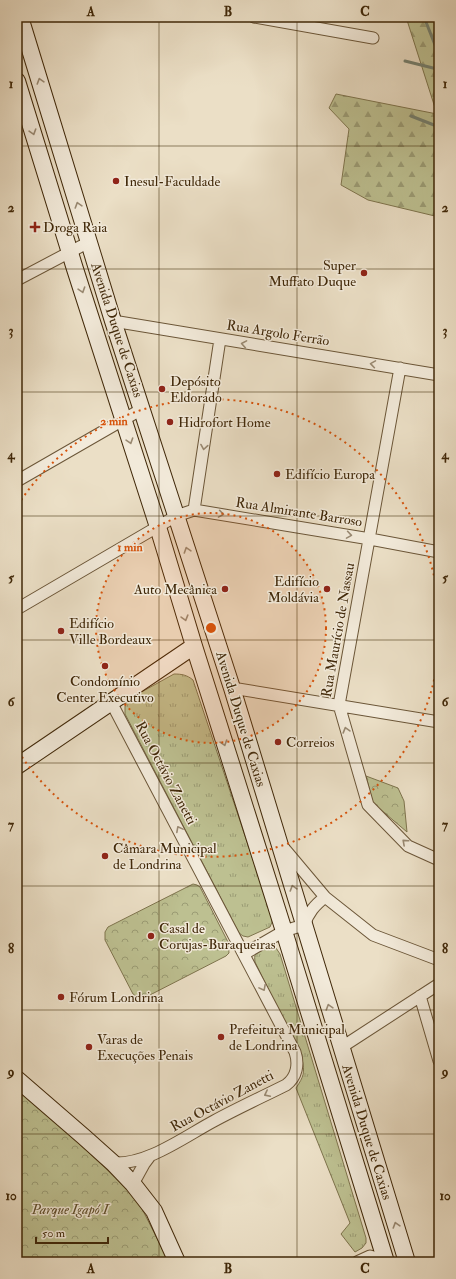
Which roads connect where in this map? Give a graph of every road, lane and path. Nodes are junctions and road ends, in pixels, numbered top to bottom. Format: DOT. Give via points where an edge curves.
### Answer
graph roads {
  1 [pos="20,17"];
  2 [pos="254,17"];
  3 [pos="373,38"];
  4 [pos="17,81"];
  5 [pos="22,99"];
  6 [pos="60,148"];
  7 [pos="89,242"];
  8 [pos="70,253"];
  9 [pos="17,280"];
  10 [pos="113,321"];
  11 [pos="220,339"];
  12 [pos="102,352"];
  13 [pos="400,368"];
  14 [pos="130,374"];
  15 [pos="439,375"];
  16 [pos="142,409"];
  17 [pos="123,420"];
  18 [pos="17,481"];
  19 [pos="194,510"];
  20 [pos="176,516"];
  21 [pos="158,527"];
  22 [pos="370,539"];
  23 [pos="439,552"];
  24 [pos="194,571"];
  25 [pos="173,577"];
  26 [pos="17,609"];
  27 [pos="194,646"];
  28 [pos="232,688"];
  29 [pos="111,702"];
  30 [pos="339,706"];
  31 [pos="239,712"];
  32 [pos="216,718"];
  33 [pos="439,722"];
  34 [pos="17,766"];
  35 [pos="279,841"];
  36 [pos="439,860"];
  37 [pos="325,897"];
  38 [pos="304,925"];
  39 [pos="284,931"];
  40 [pos="244,954"];
  41 [pos="439,960"];
  42 [pos="439,984"];
  43 [pos="420,996"];
  44 [pos="342,1047"];
  45 [pos="439,1061"];
  46 [pos="17,1079"];
  47 [pos="150,1156"];
  48 [pos="113,1163"];
  49 [pos="134,1184"];
  50 [pos="385,1261"];
  51 [pos="176,1262"];
  52 [pos="357,1262"];
  53 [pos="407,1262"];
  6 -- 1 [label="main road, Avenida Duque de Caxias, one-way"];
  2 -- 3 [label="street"];
  4 -- 5 [label="main road, Avenida Duque de Caxias"];
  5 -- 6 [label="main road" via="28,97 38,101"];
  5 -- 8 [label="main road, Avenida Duque de Caxias, one-way"];
  7 -- 6 [label="main road, Avenida Duque de Caxias, one-way"];
  7 -- 8 [label="street"];
  7 -- 10 [label="main road, Avenida Duque de Caxias"];
  8 -- 9 [label="street"];
  8 -- 12 [label="main road, Avenida Duque de Caxias, one-way"];
  10 -- 11 [label="street, Rua Argolo Ferrão"];
  10 -- 14 [label="main road, Avenida Duque de Caxias"];
  13 -- 11 [label="street, Rua Argolo Ferrão, one-way"];
  11 -- 19 [label="street, one-way"];
  12 -- 14 [label="main road" via="115,372"];
  12 -- 17 [label="main road, Avenida Duque de Caxias"];
  13 -- 15 [label="street, Rua Argolo Ferrão"];
  13 -- 22 [label="street, Rua Maurício de Nassau"];
  14 -- 16 [label="main road, Avenida Duque de Caxias"];
  16 -- 17 [label="street"];
  16 -- 20 [label="main road, Avenida Duque de Caxias"];
  17 -- 18 [label="street"];
  17 -- 21 [label="main road, Avenida Duque de Caxias, one-way"];
  19 -- 20 [label="street, Rua Almirante Barroso"];
  19 -- 22 [label="street, Rua Almirante Barroso, one-way"];
  20 -- 21 [label="street, Rua Almirante Barroso"];
  24 -- 20 [label="main road, Avenida Duque de Caxias, one-way"];
  21 -- 25 [label="main road, Avenida Duque de Caxias"];
  21 -- 26 [label="street, Rua Almirante Barroso"];
  22 -- 23 [label="street, Rua Almirante Barroso"];
  22 -- 30 [label="street, Rua Maurício de Nassau"];
  24 -- 25 [label="main road"];
  24 -- 28 [label="main road, Avenida Duque de Caxias"];
  25 -- 27 [label="main road, Avenida Duque de Caxias, one-way"];
  27 -- 29 [label="main road"];
  27 -- 32 [label="main road, Avenida Duque de Caxias"];
  28 -- 30 [label="street"];
  28 -- 31 [label="main road, Avenida Duque de Caxias"];
  29 -- 34 [label="main road"];
  40 -- 29 [label="street, Rua Octávio Zanetti, one-way"];
  30 -- 33 [label="street"];
  36 -- 30 [label="street, Rua Maurício de Nassau, one-way" via="408,846 368,805"];
  31 -- 32 [label="main road"];
  31 -- 35 [label="main road, Avenida Duque de Caxias"];
  32 -- 39 [label="main road, Avenida Duque de Caxias, one-way"];
  35 -- 37 [label="street"];
  38 -- 35 [label="main road, Avenida Duque de Caxias, one-way"];
  37 -- 38 [label="street" via="308,914"];
  37 -- 41 [label="street" via="373,935"];
  38 -- 39 [label="street"];
  44 -- 38 [label="main road, Avenida Duque de Caxias, one-way"];
  39 -- 40 [label="street"];
  39 -- 50 [label="main road, Avenida Duque de Caxias"];
  40 -- 47 [label="street, Rua Octávio Zanetti, one-way" via="295,1052 298,1060 293,1078 286,1085"];
  42 -- 43 [label="street"];
  43 -- 44 [label="street"];
  43 -- 45 [label="street"];
  53 -- 44 [label="main road, Avenida Duque de Caxias, one-way"];
  46 -- 48 [label="main road"];
  47 -- 48 [label="street, Rua Octávio Zanetti"];
  47 -- 49 [label="street, Rua Octávio Zanetti"];
  48 -- 49 [label="main road"];
  49 -- 51 [label="main road" via="154,1212"];
  50 -- 52 [label="street" via="370,1256"];
}
